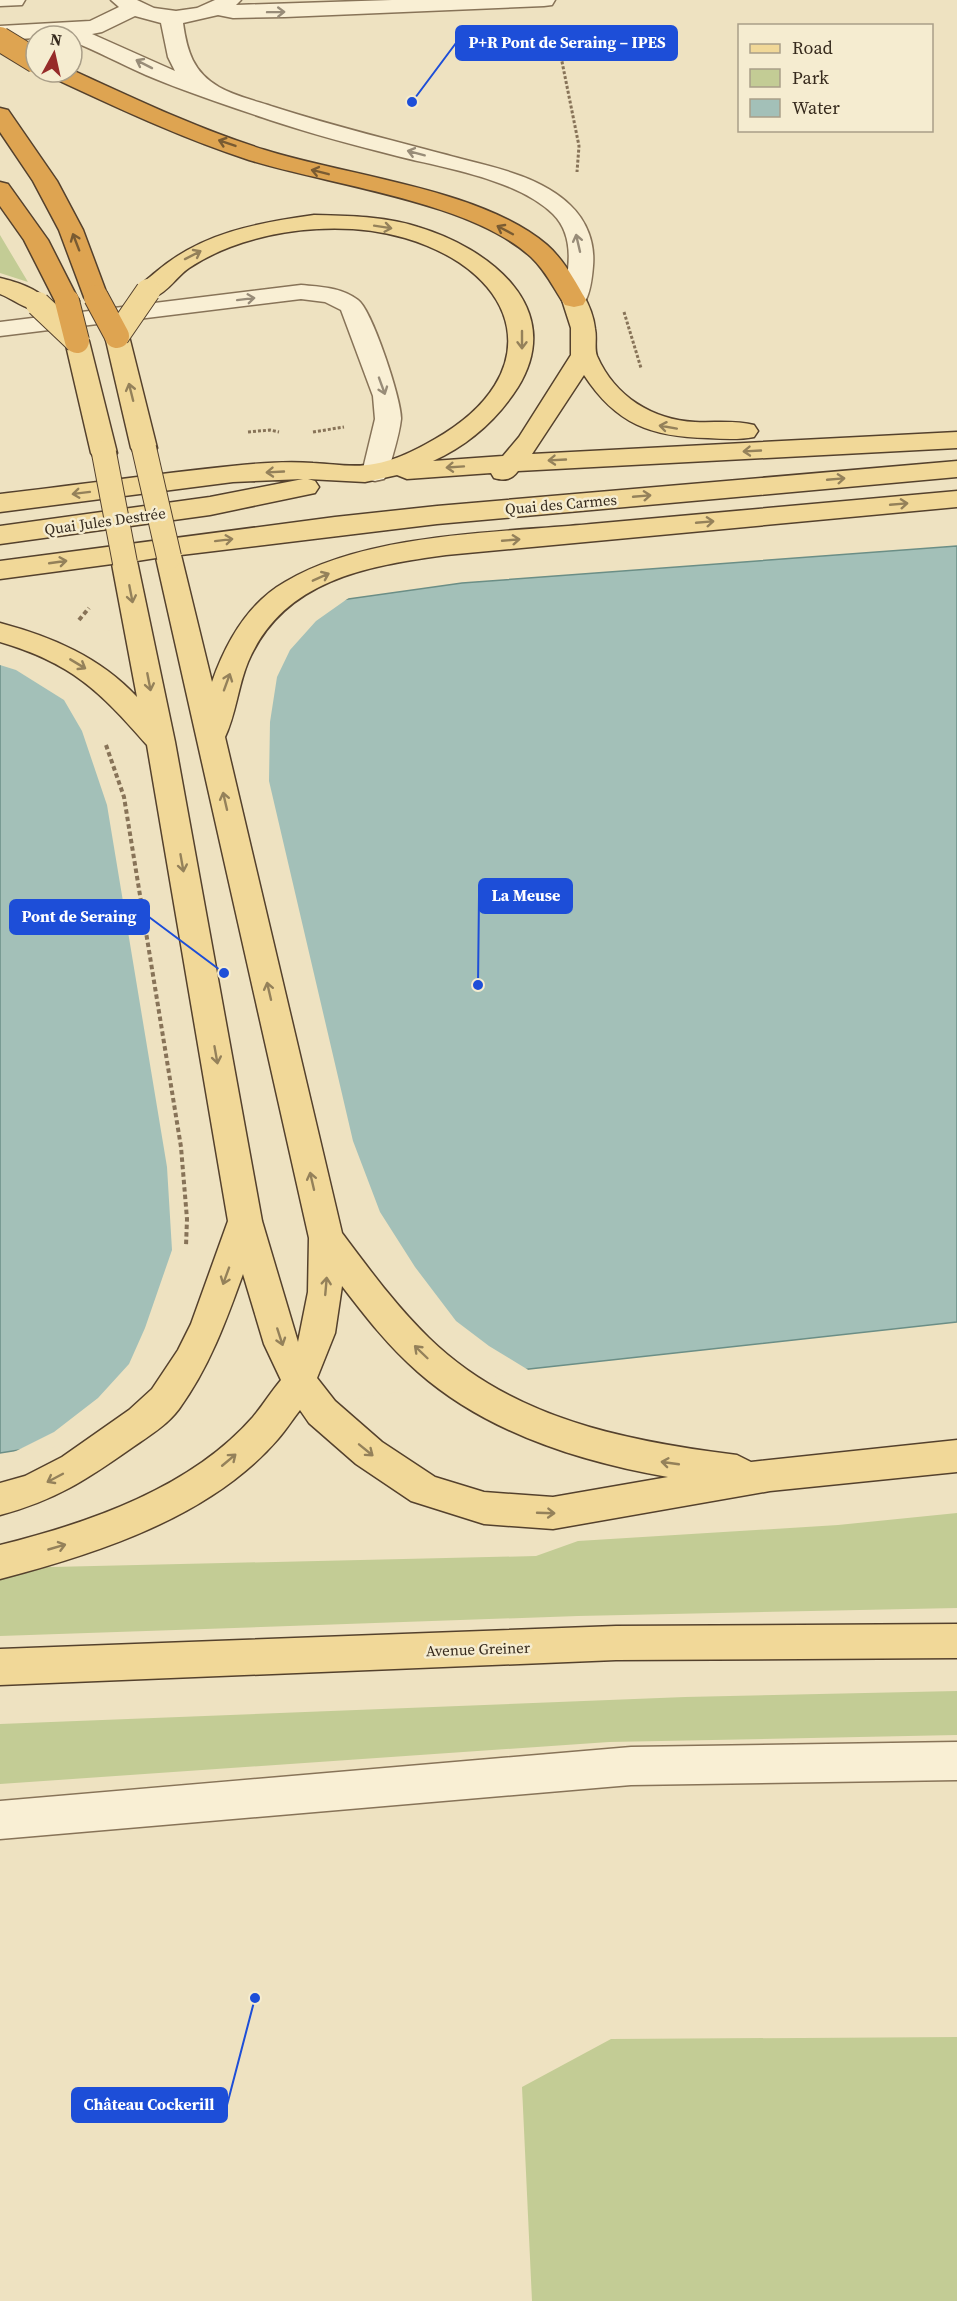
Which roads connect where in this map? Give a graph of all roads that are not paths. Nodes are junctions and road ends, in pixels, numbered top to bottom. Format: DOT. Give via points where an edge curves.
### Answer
graph roads {
  1 [pos="0,0"];
  2 [pos="14,0"];
  3 [pos="544,0"];
  4 [pos="224,4"];
  5 [pos="128,5"];
  6 [pos="171,18"];
  7 [pos="84,28"];
  8 [pos="24,32"];
  9 [pos="0,33"];
  10 [pos="84,38"];
  11 [pos="0,39"];
  12 [pos="24,54"];
  13 [pos="84,84"];
  14 [pos="218,93"];
  15 [pos="0,115"];
  16 [pos="0,189"];
  17 [pos="0,285"];
  18 [pos="574,300"];
  19 [pos="0,328"];
  20 [pos="117,336"];
  21 [pos="77,341"];
  22 [pos="584,355"];
  23 [pos="957,440"];
  24 [pos="513,463"];
  25 [pos="957,469"];
  26 [pos="375,473"];
  27 [pos="957,499"];
  28 [pos="0,503"];
  29 [pos="437,515"];
  30 [pos="2,534"];
  31 [pos="167,553"];
  32 [pos="0,570"];
  33 [pos="36,639"];
  34 [pos="211,738"];
  35 [pos="161,743"];
  36 [pos="245,1221"];
  37 [pos="326,1238"];
  38 [pos="299,1382"];
  39 [pos="957,1456"];
  40 [pos="770,1475"];
  41 [pos="0,1499"];
  42 [pos="0,1562"];
  43 [pos="957,1641"];
  44 [pos="0,1667"];
  45 [pos="957,1761"];
  46 [pos="0,1820"];
  1 -- 2 [label="street"];
  4 -- 3 [label="street, one-way" via="233,12"];
  4 -- 6 [label="street" via="188,17"];
  5 -- 6 [label="street"];
  5 -- 7 [label="street" via="94,27"];
  6 -- 14 [label="street" via="180,64 189,75"];
  8 -- 9 [label="street"];
  14 -- 10 [label="street, one-way" via="168,76"];
  11 -- 12 [label="highway, bridge"];
  18 -- 13 [label="highway, one-way" via="556,271 534,247 498,225 446,205 282,162 160,120"];
  18 -- 14 [label="street, one-way" via="582,266 579,240 571,221 544,198 502,178 296,122"];
  20 -- 15 [label="highway, one-way, bridge" via="96,297 71,230 45,181"];
  16 -- 21 [label="highway, bridge" via="36,240 67,301"];
  17 -- 21 [label="main road, bridge" via="38,304"];
  18 -- 22 [label="main road" via="583,328"];
  19 -- 26 [label="street, one-way" via="302,292 331,295 351,306 386,396 388,419"];
  20 -- 26 [label="main road, one-way, bridge" via="166,272 207,248 287,224 336,223 397,229 441,243 475,261 509,296 521,325 521,358 513,376 481,419 465,433 429,454"];
  31 -- 20 [label="main road, one-way, bridge"];
  21 -- 35 [label="main road, one-way, bridge" via="104,453"];
  23 -- 22 [label="main road, one-way" via="686,430 647,423 615,400"];
  22 -- 24 [label="main road"];
  23 -- 24 [label="main road, one-way"];
  24 -- 26 [label="main road, one-way"];
  24 -- 29 [label="main road" via="476,496"];
  29 -- 25 [label="main road, Quai des Carmes, one-way"];
  26 -- 28 [label="main road, one-way" via="235,474"];
  26 -- 30 [label="main road, Quai Jules Destrée" via="210,506"];
  34 -- 27 [label="main road, one-way" via="238,652 271,606 293,590 358,562 403,552"];
  31 -- 29 [label="main road, Quai des Carmes, one-way"];
  32 -- 31 [label="main road, one-way"];
  31 -- 34 [label="main road"];
  33 -- 35 [label="main road, one-way" via="108,685"];
  37 -- 34 [label="main road, one-way"];
  35 -- 36 [label="main road, one-way"];
  36 -- 38 [label="main road, one-way" via="281,1344"];
  36 -- 41 [label="main road, one-way" via="208,1324 165,1400 106,1448 33,1490"];
  38 -- 37 [label="main road, one-way" via="314,1348 324,1310"];
  40 -- 37 [label="main road, one-way" via="662,1462 588,1444 542,1428 467,1388 432,1364 403,1335"];
  38 -- 40 [label="main road, one-way" via="322,1412 369,1453 424,1490 484,1509 553,1514"];
  42 -- 38 [label="main road, one-way" via="84,1539 132,1520 218,1469 272,1420"];
  39 -- 40 [label="main road"];
  43 -- 44 [label="main road, Avenue Greiner" via="616,1644"];
  45 -- 46 [label="street" via="631,1766"];
}
